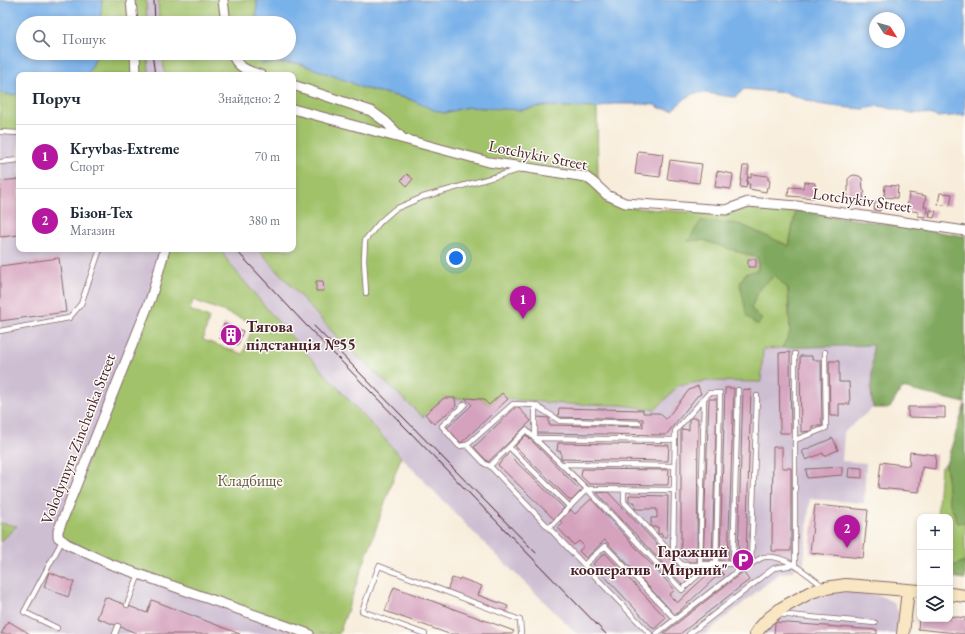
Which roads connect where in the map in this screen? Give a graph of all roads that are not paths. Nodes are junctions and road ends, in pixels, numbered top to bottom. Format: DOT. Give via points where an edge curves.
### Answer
graph roads {
  1 [pos="131,0"];
  2 [pos="223,0"];
  3 [pos="132,16"];
  4 [pos="225,16"];
  5 [pos="135,60"];
  6 [pos="235,60"];
  7 [pos="136,72"];
  8 [pos="252,72"];
  9 [pos="296,87"];
  10 [pos="296,110"];
  11 [pos="0,132"];
  12 [pos="16,133"];
  13 [pos="402,138"];
  14 [pos="16,160"];
  15 [pos="0,162"];
  16 [pos="527,168"];
  17 [pos="965,231"];
  18 [pos="99,252"];
  19 [pos="163,252"];
  20 [pos="366,293"];
  21 [pos="0,331"];
  22 [pos="825,352"];
  23 [pos="795,354"];
  24 [pos="738,390"];
  25 [pos="756,396"];
  26 [pos="704,399"];
  27 [pos="466,404"];
  28 [pos="535,405"];
  29 [pos="639,423"];
  30 [pos="535,438"];
  31 [pos="675,440"];
  32 [pos="795,440"];
  33 [pos="467,446"];
  34 [pos="509,447"];
  35 [pos="561,464"];
  36 [pos="490,466"];
  37 [pos="674,466"];
  38 [pos="587,489"];
  39 [pos="624,489"];
  40 [pos="674,490"];
  41 [pos="570,507"];
  42 [pos="549,528"];
  43 [pos="62,540"];
  44 [pos="673,555"];
  45 [pos="700,564"];
  46 [pos="716,564"];
  47 [pos="733,564"];
  48 [pos="749,564"];
  49 [pos="584,565"];
  50 [pos="796,566"];
  51 [pos="139,574"];
  52 [pos="825,588"];
  53 [pos="914,590"];
  54 [pos="953,594"];
  55 [pos="965,596"];
  56 [pos="127,605"];
  57 [pos="774,614"];
  58 [pos="675,619"];
  59 [pos="875,623"];
  60 [pos="118,626"];
  61 [pos="58,628"];
  62 [pos="115,634"];
  63 [pos="309,634"];
  64 [pos="425,634"];
  65 [pos="521,634"];
  66 [pos="650,634"];
  67 [pos="656,634"];
  68 [pos="689,634"];
  69 [pos="756,634"];
  70 [pos="903,634"];
  1 -- 3 [label="street"];
  2 -- 4 [label="street"];
  5 -- 7 [label="street"];
  6 -- 8 [label="street" via="238,65"];
  9 -- 13 [label="street" via="371,111"];
  10 -- 13 [label="street, Lotchykiv Street"];
  11 -- 12 [label="lane"];
  13 -- 16 [label="street, Lotchykiv Street" via="489,162"];
  14 -- 15 [label="lane"];
  16 -- 17 [label="street, Lotchykiv Street" via="586,177 607,195 625,203 726,210 748,202"];
  16 -- 20 [label="lane" via="423,197 395,209 365,240"];
  18 -- 21 [label="lane" via="81,304 69,318"];
  19 -- 43 [label="street, Volodymyra Zinchenka Street" via="151,298 58,531 58,537"];
  22 -- 32 [label="lane" via="826,428"];
  23 -- 32 [label="lane"];
  24 -- 47 [label="lane"];
  25 -- 48 [label="lane"];
  26 -- 31 [label="lane" via="675,431"];
  26 -- 45 [label="lane"];
  26 -- 46 [label="lane" via="709,393 720,393"];
  27 -- 33 [label="lane" via="442,426 459,446"];
  28 -- 29 [label="lane" via="560,421"];
  28 -- 30 [label="lane"];
  28 -- 33 [label="lane" via="513,404"];
  30 -- 31 [label="lane"];
  30 -- 34 [label="lane" via="526,430"];
  30 -- 35 [label="lane"];
  31 -- 37 [label="lane"];
  32 -- 50 [label="lane"];
  33 -- 36 [label="lane"];
  34 -- 36 [label="lane"];
  34 -- 41 [label="lane"];
  35 -- 37 [label="lane"];
  35 -- 38 [label="lane"];
  36 -- 42 [label="lane"];
  37 -- 40 [label="lane"];
  38 -- 39 [label="lane"];
  38 -- 41 [label="lane"];
  38 -- 46 [label="lane" via="682,590 704,570"];
  39 -- 40 [label="lane"];
  39 -- 44 [label="lane" via="624,502"];
  40 -- 44 [label="lane"];
  41 -- 42 [label="lane"];
  42 -- 49 [label="lane"];
  43 -- 51 [label="street, Volodymyra Zinchenka Street" via="110,564"];
  43 -- 61 [label="lane" via="24,612"];
  44 -- 45 [label="lane" via="682,565"];
  45 -- 46 [label="lane"];
  46 -- 47 [label="lane"];
  47 -- 48 [label="lane"];
  48 -- 50 [label="lane" via="771,557"];
  48 -- 58 [label="lane"];
  49 -- 58 [label="lane" via="605,546"];
  49 -- 66 [label="lane"];
  50 -- 52 [label="lane"];
  50 -- 68 [label="lane" via="774,568"];
  51 -- 56 [label="lane"];
  51 -- 63 [label="street, Volodymyra Zinchenka Street"];
  52 -- 53 [label="main road" via="846,585"];
  52 -- 57 [label="main road" via="794,600"];
  53 -- 70 [label="main road"];
  54 -- 55 [label="main road"];
  57 -- 59 [label="lane"];
  57 -- 69 [label="main road"];
  58 -- 67 [label="lane"];
  60 -- 62 [label="lane"];
  64 -- 65 [label="lane" via="362,611 379,566 520,620"];
}
